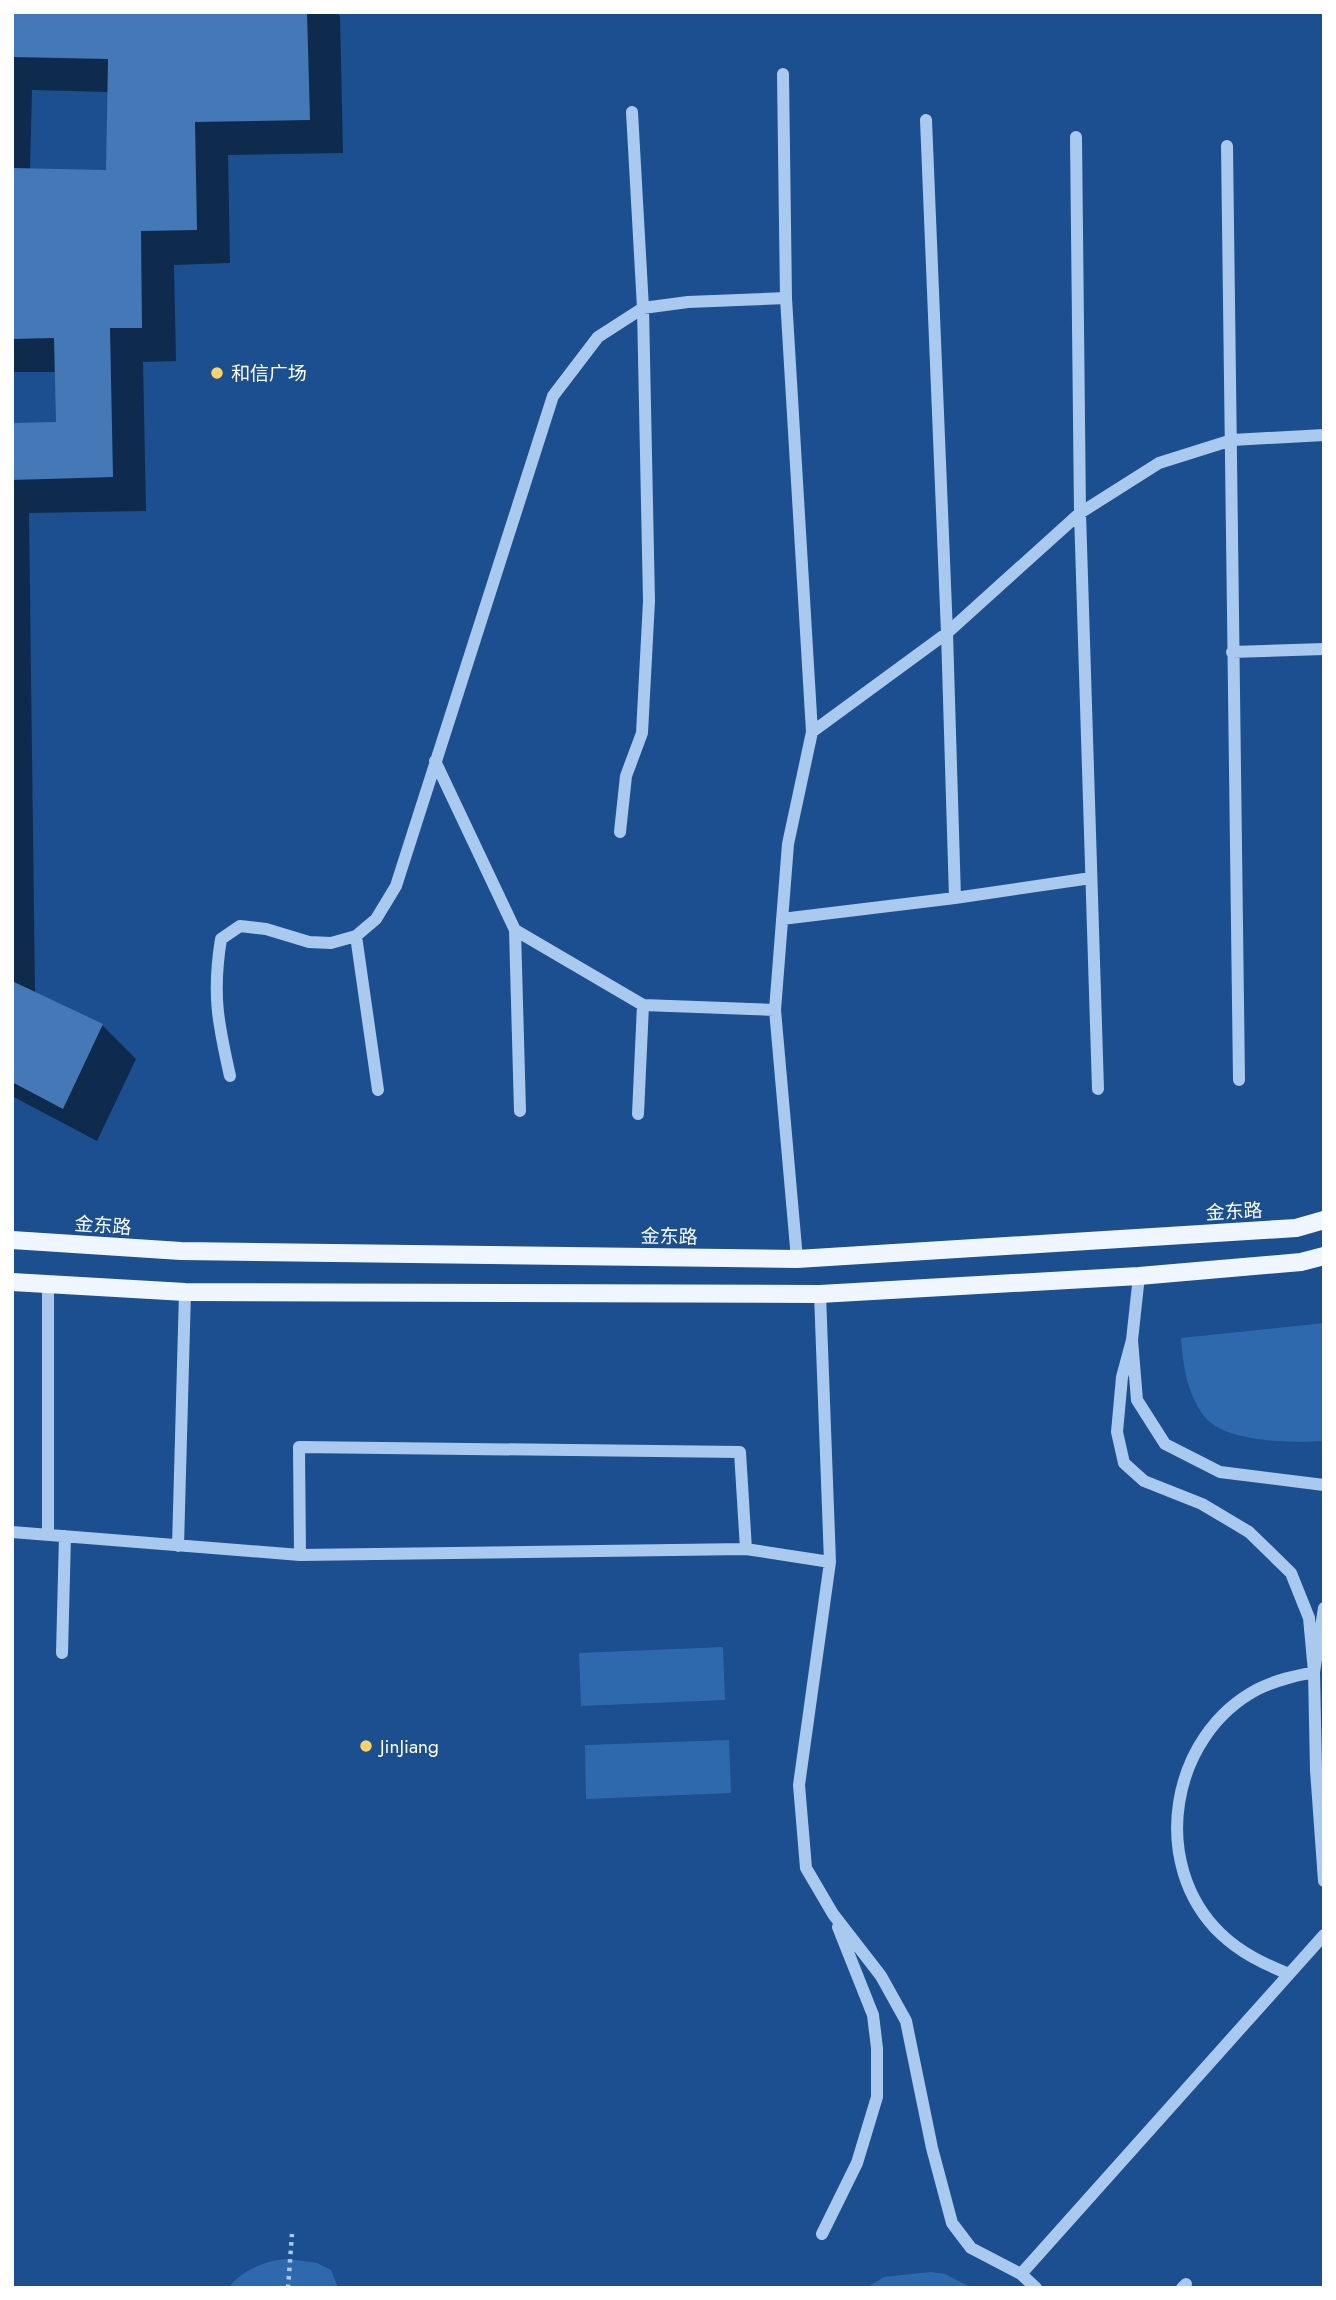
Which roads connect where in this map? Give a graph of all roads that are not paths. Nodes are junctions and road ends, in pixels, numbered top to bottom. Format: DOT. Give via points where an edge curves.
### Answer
graph roads {
  1 [pos="782,74"];
  2 [pos="632,113"];
  3 [pos="926,120"];
  4 [pos="1076,137"];
  5 [pos="1227,146"];
  6 [pos="786,298"];
  7 [pos="643,308"];
  8 [pos="1324,435"];
  9 [pos="1232,440"];
  10 [pos="1080,513"];
  11 [pos="947,633"];
  12 [pos="1324,649"];
  13 [pos="1232,652"];
  14 [pos="812,732"];
  15 [pos="435,761"];
  16 [pos="620,832"];
  17 [pos="1091,878"];
  18 [pos="956,898"];
  19 [pos="782,919"];
  20 [pos="515,930"];
  21 [pos="356,936"];
  22 [pos="643,1004"];
  23 [pos="775,1010"];
  24 [pos="230,1076"];
  25 [pos="1239,1080"];
  26 [pos="1098,1089"];
  27 [pos="378,1090"];
  28 [pos="520,1111"];
  29 [pos="638,1114"];
  30 [pos="1324,1220"];
  31 [pos="12,1240"];
  32 [pos="1324,1256"];
  33 [pos="797,1259"];
  34 [pos="1139,1276"];
  35 [pos="12,1282"];
  36 [pos="48,1284"];
  37 [pos="185,1292"];
  38 [pos="820,1294"];
  39 [pos="1132,1340"];
  40 [pos="1324,1485"];
  41 [pos="12,1532"];
  42 [pos="48,1534"];
  43 [pos="65,1536"];
  44 [pos="178,1546"];
  45 [pos="746,1549"];
  46 [pos="300,1555"];
  47 [pos="830,1562"];
  48 [pos="1324,1608"];
  49 [pos="62,1653"];
  50 [pos="1314,1672"];
  51 [pos="1324,1881"];
  52 [pos="832,1914"];
  53 [pos="1324,1935"];
  54 [pos="1289,1973"];
  55 [pos="822,2234"];
  56 [pos="1021,2274"];
  57 [pos="1036,2288"];
  1 -- 6 [label="street"];
  2 -- 7 [label="street"];
  3 -- 11 [label="street"];
  4 -- 10 [label="street"];
  5 -- 9 [label="street"];
  6 -- 7 [label="street"];
  6 -- 14 [label="street"];
  7 -- 15 [label="street" via="598,337 553,396"];
  7 -- 16 [label="street" via="649,601 642,733 626,776"];
  8 -- 9 [label="street"];
  9 -- 10 [label="street" via="1159,463"];
  9 -- 13 [label="street"];
  10 -- 11 [label="street"];
  10 -- 17 [label="street"];
  11 -- 14 [label="street"];
  11 -- 18 [label="street"];
  12 -- 13 [label="street"];
  13 -- 25 [label="street"];
  14 -- 19 [label="street" via="788,844"];
  15 -- 20 [label="street"];
  15 -- 21 [label="street" via="396,887 376,919"];
  17 -- 18 [label="street"];
  17 -- 26 [label="street"];
  18 -- 19 [label="street"];
  19 -- 23 [label="street"];
  20 -- 22 [label="street"];
  20 -- 28 [label="street"];
  21 -- 24 [label="street" via="331,943 309,942 240,926 221,939 215,974 217,1020"];
  21 -- 27 [label="street"];
  22 -- 23 [label="street"];
  22 -- 29 [label="street"];
  23 -- 33 [label="street"];
  30 -- 33 [label="main road, 金东路" via="1297,1228"];
  31 -- 33 [label="main road, 金东路" via="181,1251"];
  32 -- 34 [label="main road"];
  34 -- 38 [label="main road"];
  34 -- 39 [label="street"];
  35 -- 36 [label="main road"];
  36 -- 37 [label="main road"];
  36 -- 42 [label="street"];
  37 -- 38 [label="main road"];
  37 -- 44 [label="street"];
  38 -- 47 [label="street"];
  39 -- 40 [label="street" via="1137,1400 1165,1444 1220,1472"];
  39 -- 50 [label="street" via="1122,1377 1117,1432 1124,1463 1144,1481 1202,1504 1250,1532 1291,1573 1309,1618"];
  41 -- 42 [label="street"];
  42 -- 43 [label="street"];
  43 -- 44 [label="street"];
  43 -- 49 [label="street"];
  44 -- 46 [label="street"];
  45 -- 46 [label="street"];
  45 -- 46 [label="street" via="740,1452 299,1447"];
  45 -- 47 [label="street"];
  47 -- 52 [label="street" via="799,1785 806,1868"];
  48 -- 50 [label="street"];
  50 -- 51 [label="street"];
  50 -- 54 [label="street" via="1285,1678 1233,1705 1196,1750 1178,1805 1180,1862 1203,1911 1240,1951"];
  52 -- 55 [label="street" via="873,2015 877,2097 857,2163"];
  52 -- 56 [label="street" via="881,1976 906,2021 952,2223 971,2248"];
  53 -- 54 [label="street"];
  54 -- 56 [label="street"];
  56 -- 57 [label="street"];
}
